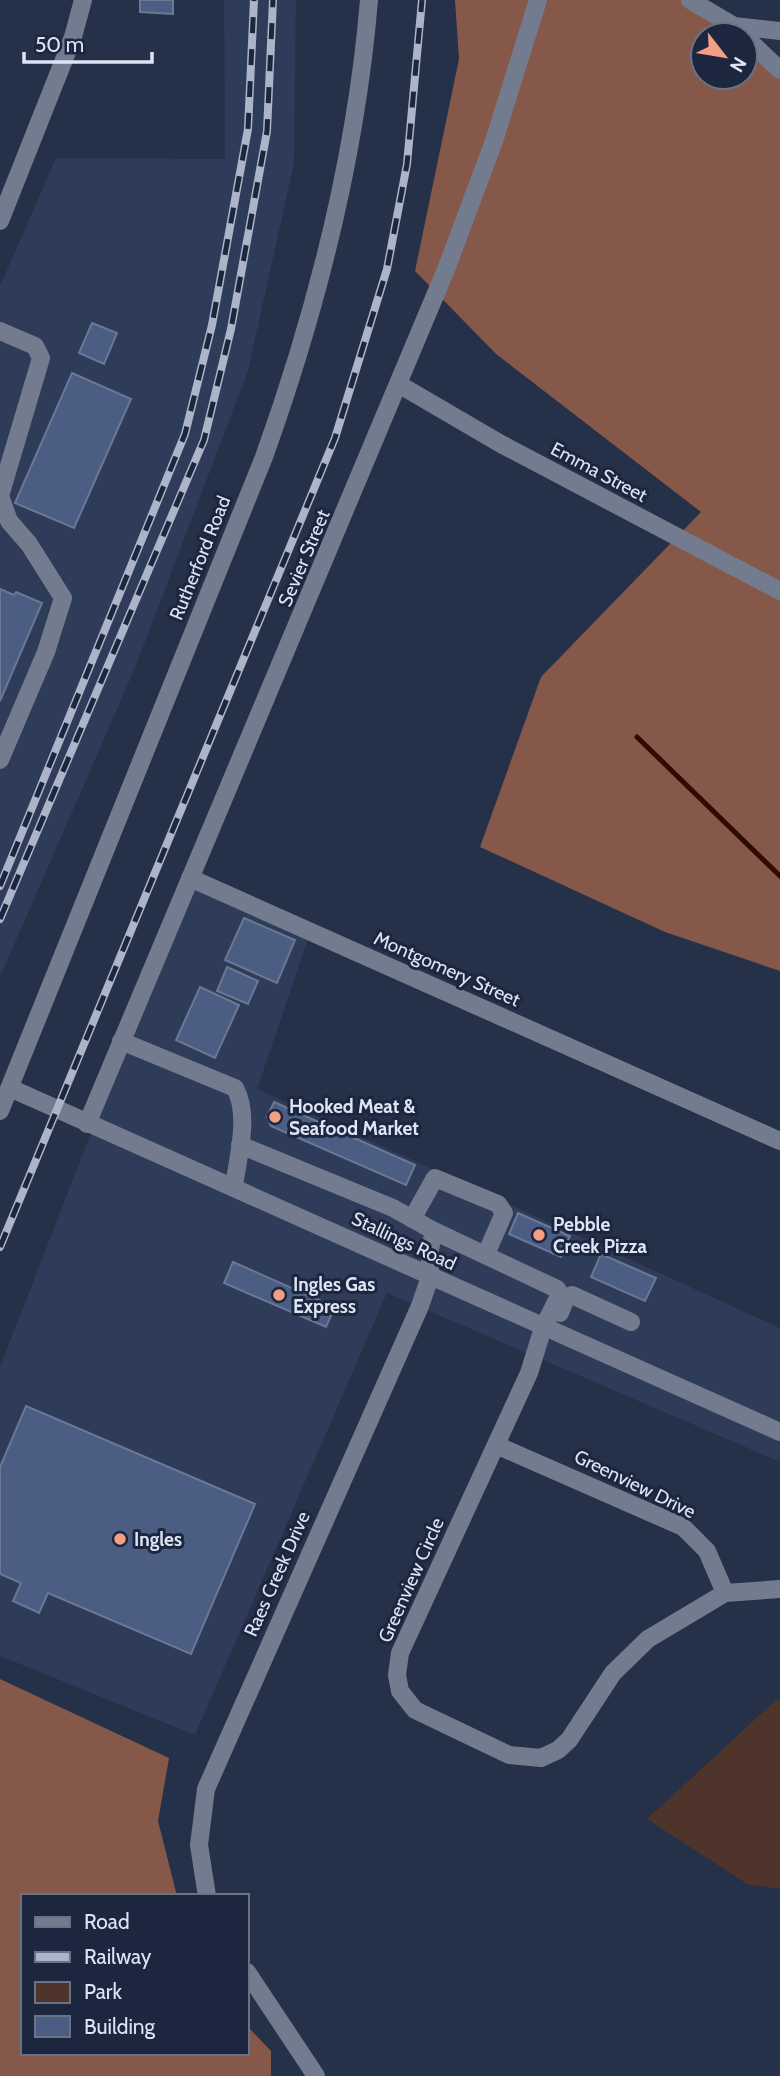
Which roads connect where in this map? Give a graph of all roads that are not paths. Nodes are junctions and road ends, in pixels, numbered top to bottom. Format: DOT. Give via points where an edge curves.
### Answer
graph roads {
  1 [pos="83,0"];
  2 [pos="369,0"];
  3 [pos="538,0"];
  4 [pos="691,0"];
  5 [pos="723,21"];
  6 [pos="780,32"];
  7 [pos="759,33"];
  8 [pos="759,50"];
  9 [pos="780,70"];
  10 [pos="0,221"];
  11 [pos="0,331"];
  12 [pos="400,385"];
  13 [pos="780,591"];
  14 [pos="0,760"];
  15 [pos="190,878"];
  16 [pos="121,1041"];
  17 [pos="10,1088"];
  18 [pos="0,1111"];
  19 [pos="87,1124"];
  20 [pos="780,1141"];
  21 [pos="240,1145"];
  22 [pos="234,1186"];
  23 [pos="412,1219"];
  24 [pos="434,1231"];
  25 [pos="485,1254"];
  26 [pos="430,1278"];
  27 [pos="631,1322"];
  28 [pos="547,1330"];
  29 [pos="780,1432"];
  30 [pos="496,1445"];
  31 [pos="780,1589"];
  32 [pos="725,1593"];
  33 [pos="207,1894"];
  34 [pos="248,1974"];
  35 [pos="316,2076"];
  1 -- 10 [label="street" via="73,37"];
  2 -- 17 [label="street, Rutherford Road" via="341,193 296,367"];
  3 -- 12 [label="street, Sevier Street" via="494,141"];
  4 -- 5 [label="street"];
  6 -- 7 [label="street"];
  8 -- 9 [label="street"];
  11 -- 14 [label="street" via="35,346 41,358 2,483 3,509 62,598 46,652"];
  12 -- 13 [label="street, Emma Street" via="501,444"];
  12 -- 15 [label="street, Sevier Street"];
  15 -- 16 [label="street, Sevier Street"];
  15 -- 20 [label="street, Montgomery Street"];
  16 -- 19 [label="street, Sevier Street"];
  16 -- 21 [label="street" via="235,1088 242,1100"];
  17 -- 18 [label="street, Rutherford Road"];
  17 -- 19 [label="street, Stallings Road"];
  19 -- 22 [label="street, Stallings Road"];
  21 -- 22 [label="street"];
  21 -- 23 [label="street"];
  22 -- 26 [label="street, Stallings Road"];
  23 -- 24 [label="street"];
  23 -- 25 [label="street" via="435,1178 498,1204 504,1213"];
  24 -- 25 [label="street"];
  24 -- 26 [label="street, Raes Creek Drive"];
  25 -- 28 [label="street" via="557,1289"];
  26 -- 28 [label="street, Stallings Road"];
  26 -- 33 [label="street, Raes Creek Drive" via="215,1764 200,1818 201,1871"];
  27 -- 28 [label="street" via="572,1295"];
  28 -- 29 [label="street, Stallings Road"];
  28 -- 30 [label="street, Greenview Circle"];
  30 -- 32 [label="street, Greenview Drive" via="683,1527 707,1551"];
  30 -- 32 [label="street, Greenview Circle" via="400,1653 400,1691 415,1710 509,1755 526,1759 552,1754 569,1740 598,1692 630,1654 670,1624"];
  31 -- 32 [label="street, Greenview Circle"];
  34 -- 35 [label="street"];
}
